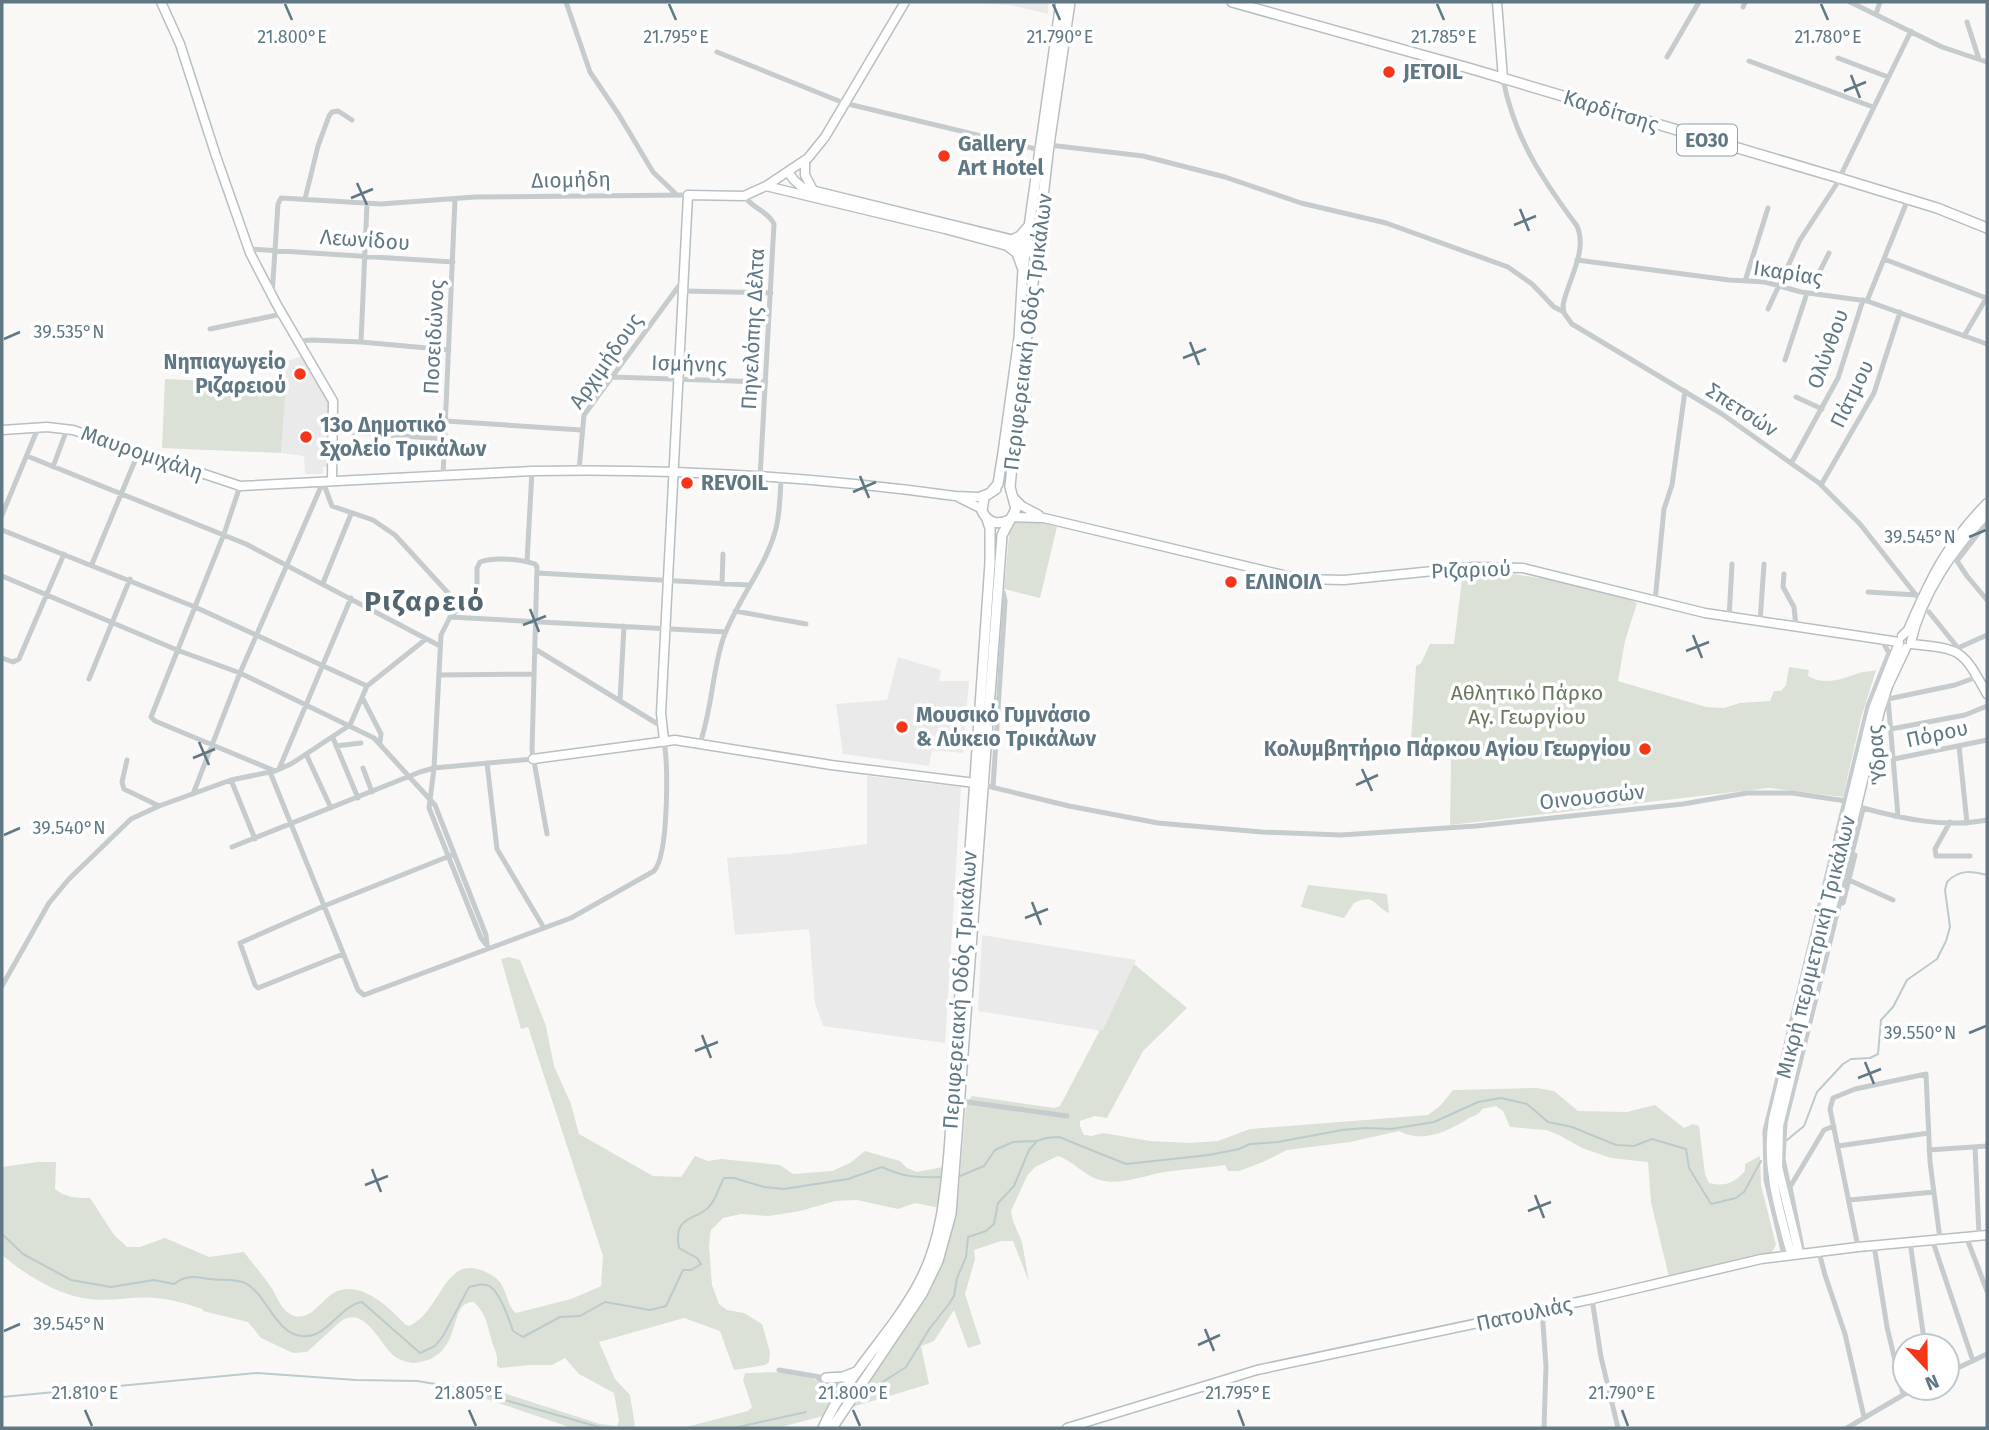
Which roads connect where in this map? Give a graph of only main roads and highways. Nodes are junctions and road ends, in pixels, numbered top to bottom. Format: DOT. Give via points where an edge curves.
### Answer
graph roads {
  1 [pos="1061,2"];
  2 [pos="1070,2"];
  3 [pos="1231,2"];
  4 [pos="1045,148"];
  5 [pos="1029,226"];
  6 [pos="1987,228"];
  7 [pos="1023,269"];
  8 [pos="990,492"];
  9 [pos="1014,498"];
  10 [pos="988,519"];
  11 [pos="1010,519"];
  12 [pos="983,785"];
  13 [pos="857,1371"];
  14 [pos="822,1377"];
  15 [pos="846,1396"];
  16 [pos="823,1428"];
  17 [pos="832,1428"];
  1 -- 4 [label="main road, Περιφερειακή Οδός Τρικάλων"];
  2 -- 4 [label="main road, Περιφερειακή Οδός Τρικάλων"];
  3 -- 6 [label="main road, Καρδίτσης / ΕΟ30" via="1839,178"];
  4 -- 5 [label="main road, Περιφερειακή Οδός Τρικάλων"];
  4 -- 9 [label="main road, Περιφερειακή Οδός Τρικάλων" via="1010,487"];
  5 -- 7 [label="main road, Περιφερειακή Οδός Τρικάλων"];
  5 -- 7 [label="main road" via="1010,243"];
  7 -- 8 [label="main road, Περιφερειακή Οδός Τρικάλων" via="1003,453 998,485"];
  8 -- 9 [label="main road" via="1005,490"];
  8 -- 10 [label="main road" via="982,502"];
  9 -- 11 [label="main road" via="1016,509"];
  10 -- 11 [label="main road" via="1000,523"];
  10 -- 12 [label="main road, Περιφερειακή Οδός Τρικάλων"];
  11 -- 12 [label="main road, Περιφερειακή Οδός Τρικάλων" via="1002,535"];
  12 -- 13 [label="main road, Περιφερειακή Οδός Τρικάλων" via="940,1226 915,1290"];
  12 -- 15 [label="main road, Περιφερειακή Οδός Τρικάλων" via="948,1227 938,1261 918,1300"];
  13 -- 14 [label="main road" via="843,1377"];
  13 -- 15 [label="main road, Περιφερειακή Οδός Τρικάλων"];
  15 -- 16 [label="main road, Περιφερειακή Οδός Τρικάλων"];
  15 -- 17 [label="main road, Περιφερειακή Οδός Τρικάλων"];
}
